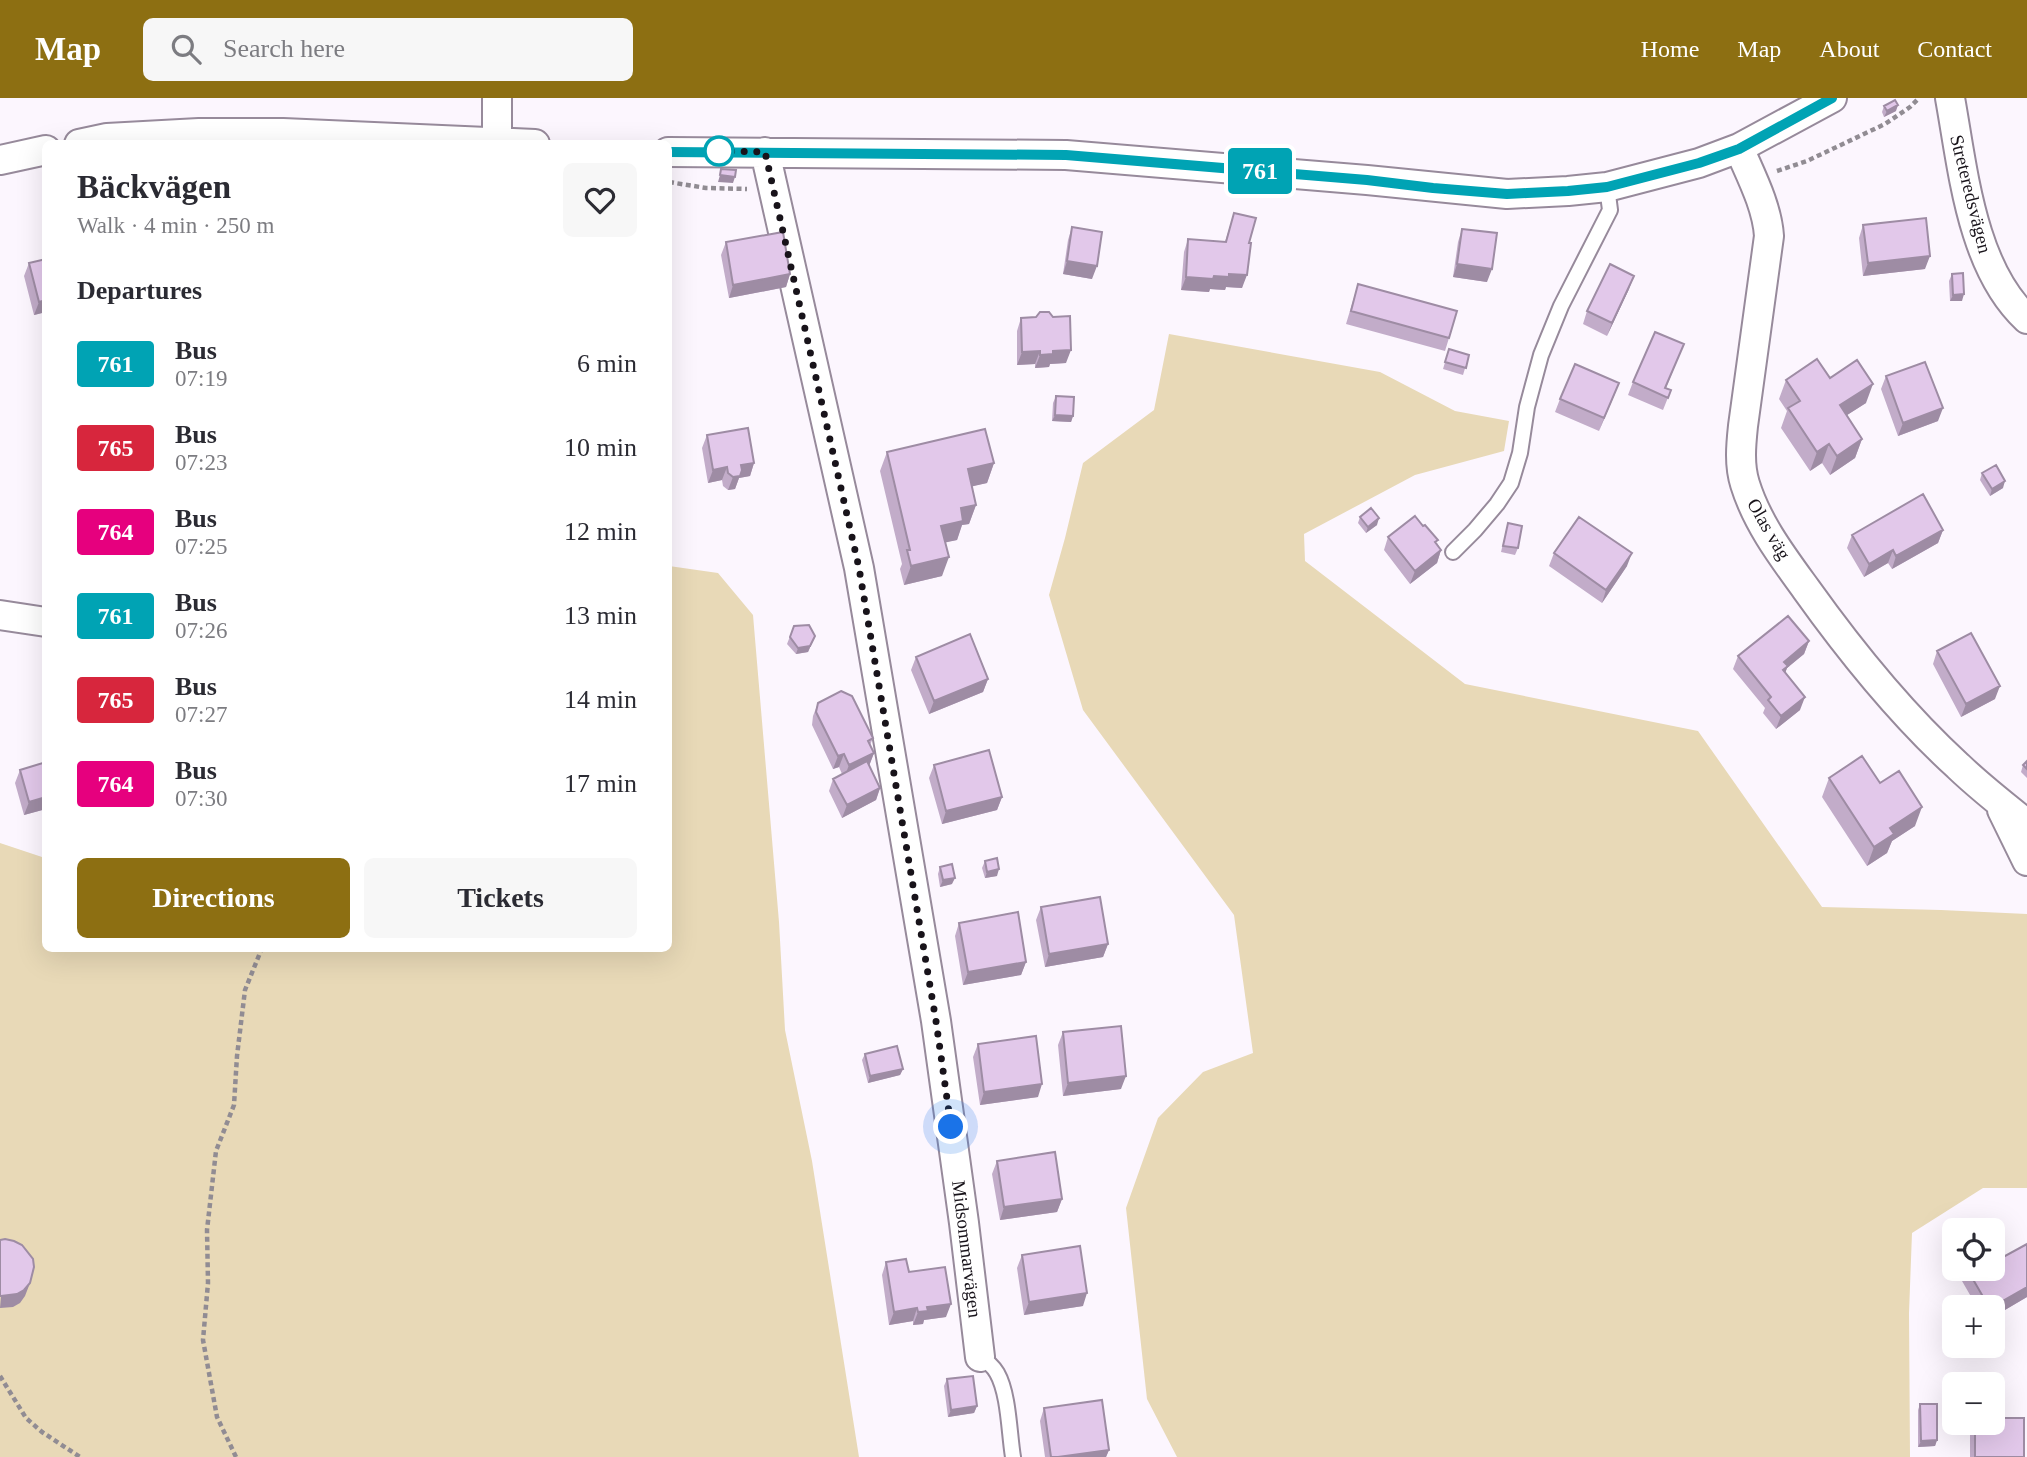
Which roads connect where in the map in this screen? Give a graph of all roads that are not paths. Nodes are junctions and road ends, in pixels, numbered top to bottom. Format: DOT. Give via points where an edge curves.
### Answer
graph roads {
  1 [pos="497,98"];
  2 [pos="1832,98"];
  3 [pos="1950,98"];
  4 [pos="98,140"];
  5 [pos="449,140"];
  6 [pos="497,140"];
  7 [pos="1739,149"];
  8 [pos="42,151"];
  9 [pos="672,152"];
  10 [pos="765,152"];
  11 [pos="0,160"];
  12 [pos="1607,187"];
  13 [pos="2027,319"];
  14 [pos="1453,552"];
  15 [pos="0,615"];
  16 [pos="42,621"];
  17 [pos="1997,801"];
  18 [pos="2027,824"];
  19 [pos="2027,861"];
  20 [pos="980,1357"];
  21 [pos="1013,1457"];
  1 -- 6 [label="street"];
  2 -- 7 [label="street"];
  3 -- 13 [label="street, Streteredsvägen" via="1979,239 1990,269"];
  4 -- 5 [label="street" via="199,133"];
  7 -- 12 [label="street"];
  7 -- 17 [label="street, Olas väg" via="1758,192 1769,236 1740,455 1756,514 1842,640 1936,744"];
  8 -- 11 [label="street"];
  9 -- 10 [label="street"];
  10 -- 12 [label="street" via="1066,155 1507,194"];
  10 -- 20 [label="street, Midsommarvägen" via="859,568 936,1021"];
  12 -- 14 [label="lane" via="1610,210 1541,355 1511,483"];
  15 -- 16 [label="street"];
  17 -- 18 [label="street, Olas väg"];
  17 -- 19 [label="street"];
  20 -- 21 [label="lane" via="997,1372 1002,1387"];
}
